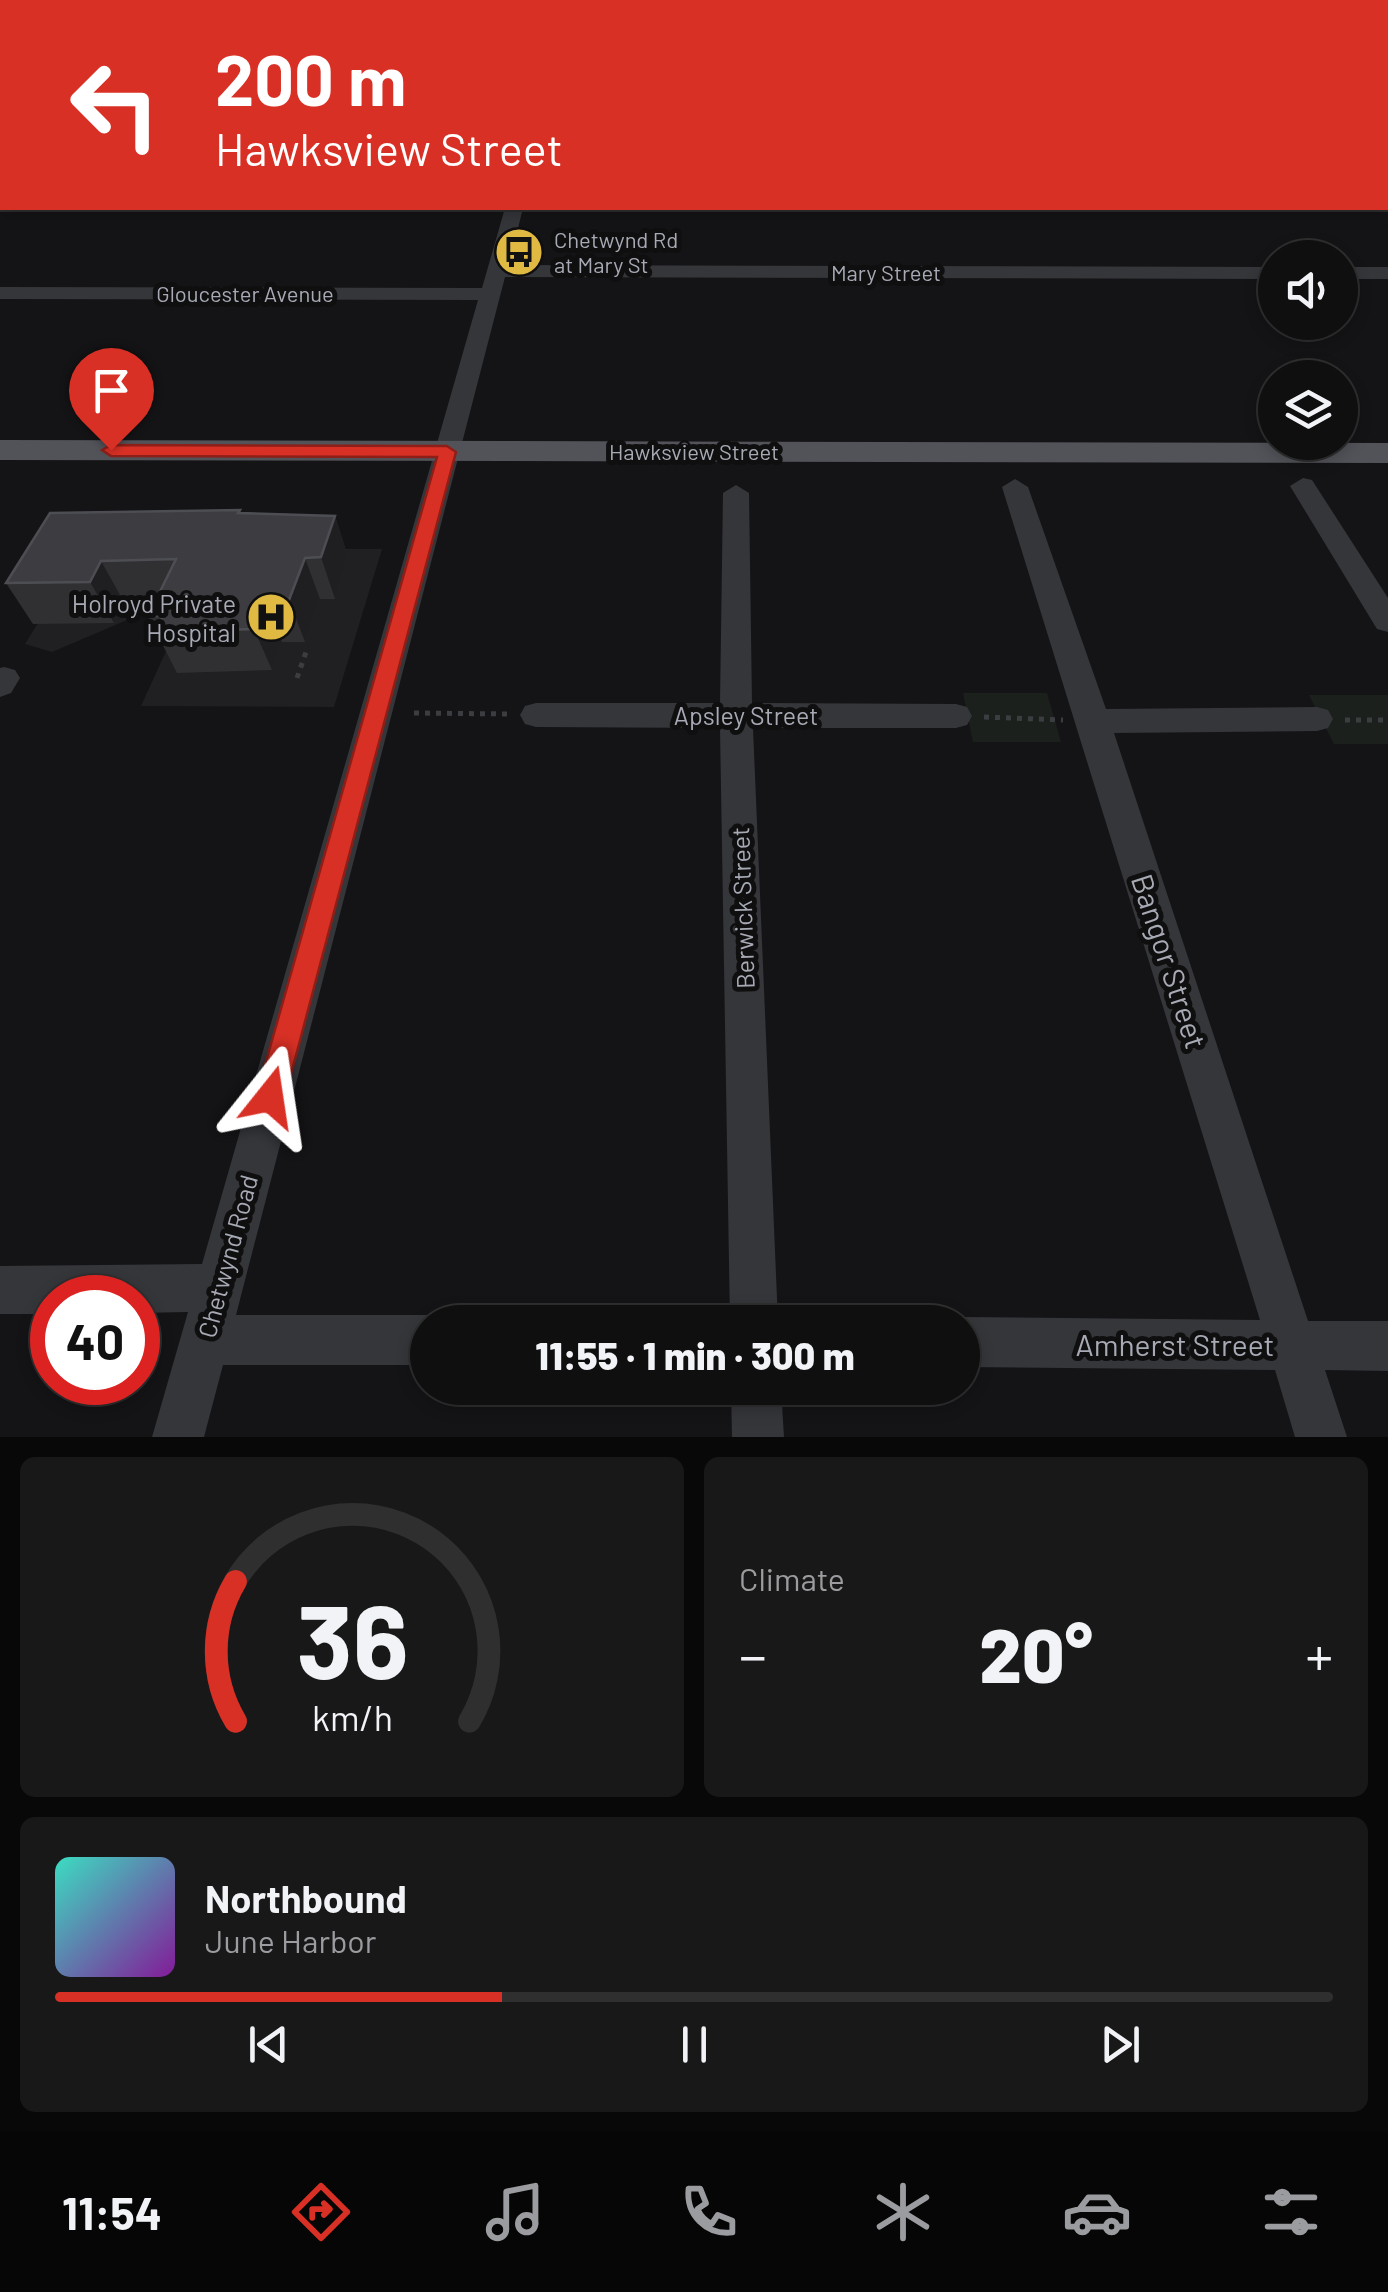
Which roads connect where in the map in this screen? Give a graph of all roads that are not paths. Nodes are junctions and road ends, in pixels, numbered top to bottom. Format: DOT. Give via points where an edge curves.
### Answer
graph roads {
  1 [pos="513,210"];
  2 [pos="496,271"];
  3 [pos="1258,272"];
  4 [pos="1358,273"];
  5 [pos="1388,273"];
  6 [pos="0,292"];
  7 [pos="490,294"];
  8 [pos="0,450"];
  9 [pos="447,452"];
  10 [pos="1388,453"];
  11 [pos="1304,486"];
  12 [pos="1015,487"];
  13 [pos="736,493"];
  14 [pos="1388,622"];
  15 [pos="536,715"];
  16 [pos="736,715"];
  17 [pos="956,716"];
  18 [pos="1316,720"];
  19 [pos="1094,721"];
  20 [pos="219,1288"];
  21 [pos="0,1290"];
  22 [pos="753,1305"];
  23 [pos="204,1340"];
  24 [pos="410,1340"];
  25 [pos="980,1342"];
  26 [pos="1291,1344"];
  27 [pos="1388,1346"];
  28 [pos="757,1405"];
  29 [pos="178,1437"];
  30 [pos="758,1437"];
  31 [pos="1321,1437"];
  1 -- 2 [label="street, Chetwynd Road"];
  2 -- 3 [label="street, Mary Street"];
  2 -- 7 [label="street, Chetwynd Road"];
  4 -- 5 [label="street"];
  6 -- 7 [label="street, Gloucester Avenue"];
  7 -- 9 [label="street, Chetwynd Road"];
  8 -- 9 [label="main road, Hawksview Street"];
  9 -- 10 [label="main road, Hawksview Street"];
  9 -- 20 [label="street, Chetwynd Road"];
  11 -- 14 [label="street"];
  12 -- 19 [label="street, Bangor Street"];
  13 -- 16 [label="street, Berwick Street"];
  15 -- 16 [label="street, Apsley Street"];
  16 -- 17 [label="street, Apsley Street"];
  16 -- 22 [label="street, Berwick Street"];
  18 -- 19 [label="street"];
  19 -- 26 [label="street, Bangor Street"];
  20 -- 21 [label="street"];
  20 -- 23 [label="street, Chetwynd Road"];
  23 -- 24 [label="street"];
  23 -- 29 [label="street, Chetwynd Road"];
  25 -- 26 [label="street, Amherst Street"];
  26 -- 27 [label="street, Amherst Street"];
  26 -- 31 [label="street, Bangor Street"];
  28 -- 30 [label="street"];
}
